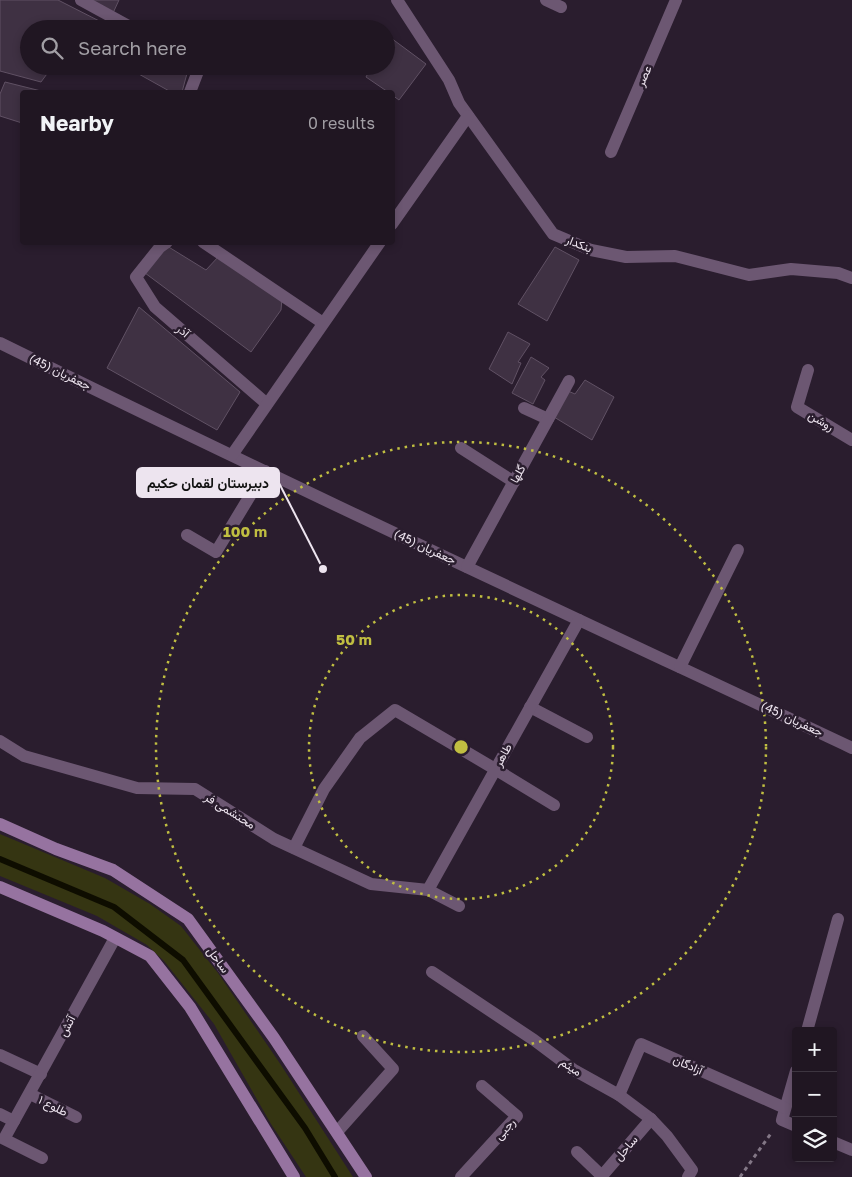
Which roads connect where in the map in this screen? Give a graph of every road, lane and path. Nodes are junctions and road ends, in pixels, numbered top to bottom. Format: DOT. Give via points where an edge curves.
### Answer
graph roads {
  1 [pos="81,0"];
  2 [pos="397,0"];
  3 [pos="546,0"];
  4 [pos="676,0"];
  5 [pos="561,7"];
  6 [pos="118,20"];
  7 [pos="197,75"];
  8 [pos="191,90"];
  9 [pos="468,116"];
  10 [pos="611,152"];
  11 [pos="395,220"];
  12 [pos="164,245"];
  13 [pos="207,245"];
  14 [pos="378,245"];
  15 [pos="852,278"];
  16 [pos="324,323"];
  17 [pos="0,343"];
  18 [pos="808,370"];
  19 [pos="569,381"];
  20 [pos="267,404"];
  21 [pos="524,408"];
  22 [pos="548,420"];
  23 [pos="852,440"];
  24 [pos="461,448"];
  25 [pos="232,455"];
  26 [pos="265,471"];
  27 [pos="514,482"];
  28 [pos="187,536"];
  29 [pos="738,550"];
  30 [pos="467,567"];
  31 [pos="579,620"];
  32 [pos="680,667"];
  33 [pos="530,707"];
  34 [pos="587,737"];
  35 [pos="0,741"];
  36 [pos="852,748"];
  37 [pos="495,769"];
  38 [pos="554,805"];
  39 [pos="0,824"];
  40 [pos="294,848"];
  41 [pos="0,887"];
  42 [pos="428,890"];
  43 [pos="459,906"];
  44 [pos="838,918"];
  45 [pos="115,938"];
  46 [pos="432,972"];
  47 [pos="808,1027"];
  48 [pos="362,1036"];
  49 [pos="0,1055"];
  50 [pos="796,1072"];
  51 [pos="41,1074"];
  52 [pos="482,1086"];
  53 [pos="30,1094"];
  54 [pos="619,1095"];
  55 [pos="0,1114"];
  56 [pos="783,1114"];
  57 [pos="76,1117"];
  58 [pos="651,1119"];
  59 [pos="14,1121"];
  60 [pos="792,1122"];
  61 [pos="337,1132"];
  62 [pos="837,1144"];
  63 [pos="852,1150"];
  64 [pos="576,1152"];
  65 [pos="42,1158"];
  66 [pos="601,1176"];
  67 [pos="294,1177"];
  68 [pos="366,1177"];
  69 [pos="462,1177"];
  70 [pos="688,1177"];
  71 [pos="740,1177"];
  1 -- 6 [label="street"];
  2 -- 9 [label="street, بنکدار" via="449,80"];
  3 -- 5 [label="street"];
  4 -- 10 [label="street, عصر"];
  7 -- 8 [label="street"];
  9 -- 11 [label="street"];
  9 -- 15 [label="street, بنکدار" via="553,234 591,250 626,256 675,256 749,275 790,269 838,273"];
  12 -- 20 [label="street, آذر" via="136,277 155,307"];
  13 -- 16 [label="street"];
  14 -- 16 [label="street"];
  16 -- 20 [label="street"];
  17 -- 25 [label="street, جعفریان (45)"];
  18 -- 23 [label="street, روشن" via="797,407"];
  19 -- 22 [label="street, گلها"];
  20 -- 25 [label="street"];
  21 -- 22 [label="street"];
  22 -- 27 [label="street, گلها"];
  24 -- 27 [label="street"];
  25 -- 26 [label="street, جعفریان (45)"];
  26 -- 28 [label="street" via="216,552"];
  26 -- 30 [label="street, جعفریان (45)"];
  27 -- 30 [label="street, گلها"];
  29 -- 32 [label="street"];
  30 -- 31 [label="street, جعفریان (45)"];
  31 -- 32 [label="street, جعفریان (45)"];
  31 -- 33 [label="street, طاهر"];
  32 -- 36 [label="street, جعفریان (45)"];
  33 -- 34 [label="street"];
  33 -- 37 [label="street, طاهر"];
  35 -- 40 [label="street, محتشمی فر" via="24,756 137,788 195,789 274,839"];
  37 -- 38 [label="street"];
  37 -- 40 [label="street" via="395,710 360,738 324,788"];
  37 -- 42 [label="street, طاهر"];
  39 -- 61 [label="street, ساحل" via="112,870 188,919"];
  40 -- 42 [label="street, محتشمی فر" via="371,884"];
  41 -- 45 [label="street"];
  42 -- 43 [label="street"];
  44 -- 47 [label="street"];
  45 -- 51 [label="street, آتش"];
  45 -- 67 [label="street" via="150,956 190,1007"];
  46 -- 54 [label="street, میثم" via="574,1070"];
  48 -- 61 [label="street" via="393,1069"];
  49 -- 51 [label="street"];
  50 -- 56 [label="street"];
  51 -- 53 [label="street, آتش"];
  52 -- 69 [label="street, رجبی" via="517,1116"];
  53 -- 57 [label="street, طلوع ۱"];
  53 -- 59 [label="street, آتش"];
  54 -- 56 [label="street, آزادگان" via="641,1044"];
  54 -- 58 [label="street, میثم"];
  55 -- 59 [label="street"];
  56 -- 60 [label="street, آزادگان"];
  56 -- 71 [label="path"];
  58 -- 66 [label="street, ساحل"];
  58 -- 70 [label="street, میثم" via="692,1170"];
  59 -- 65 [label="street, آتش" via="4,1139"];
  61 -- 68 [label="street, ساحل"];
  62 -- 63 [label="street"];
  64 -- 66 [label="street"];
}
